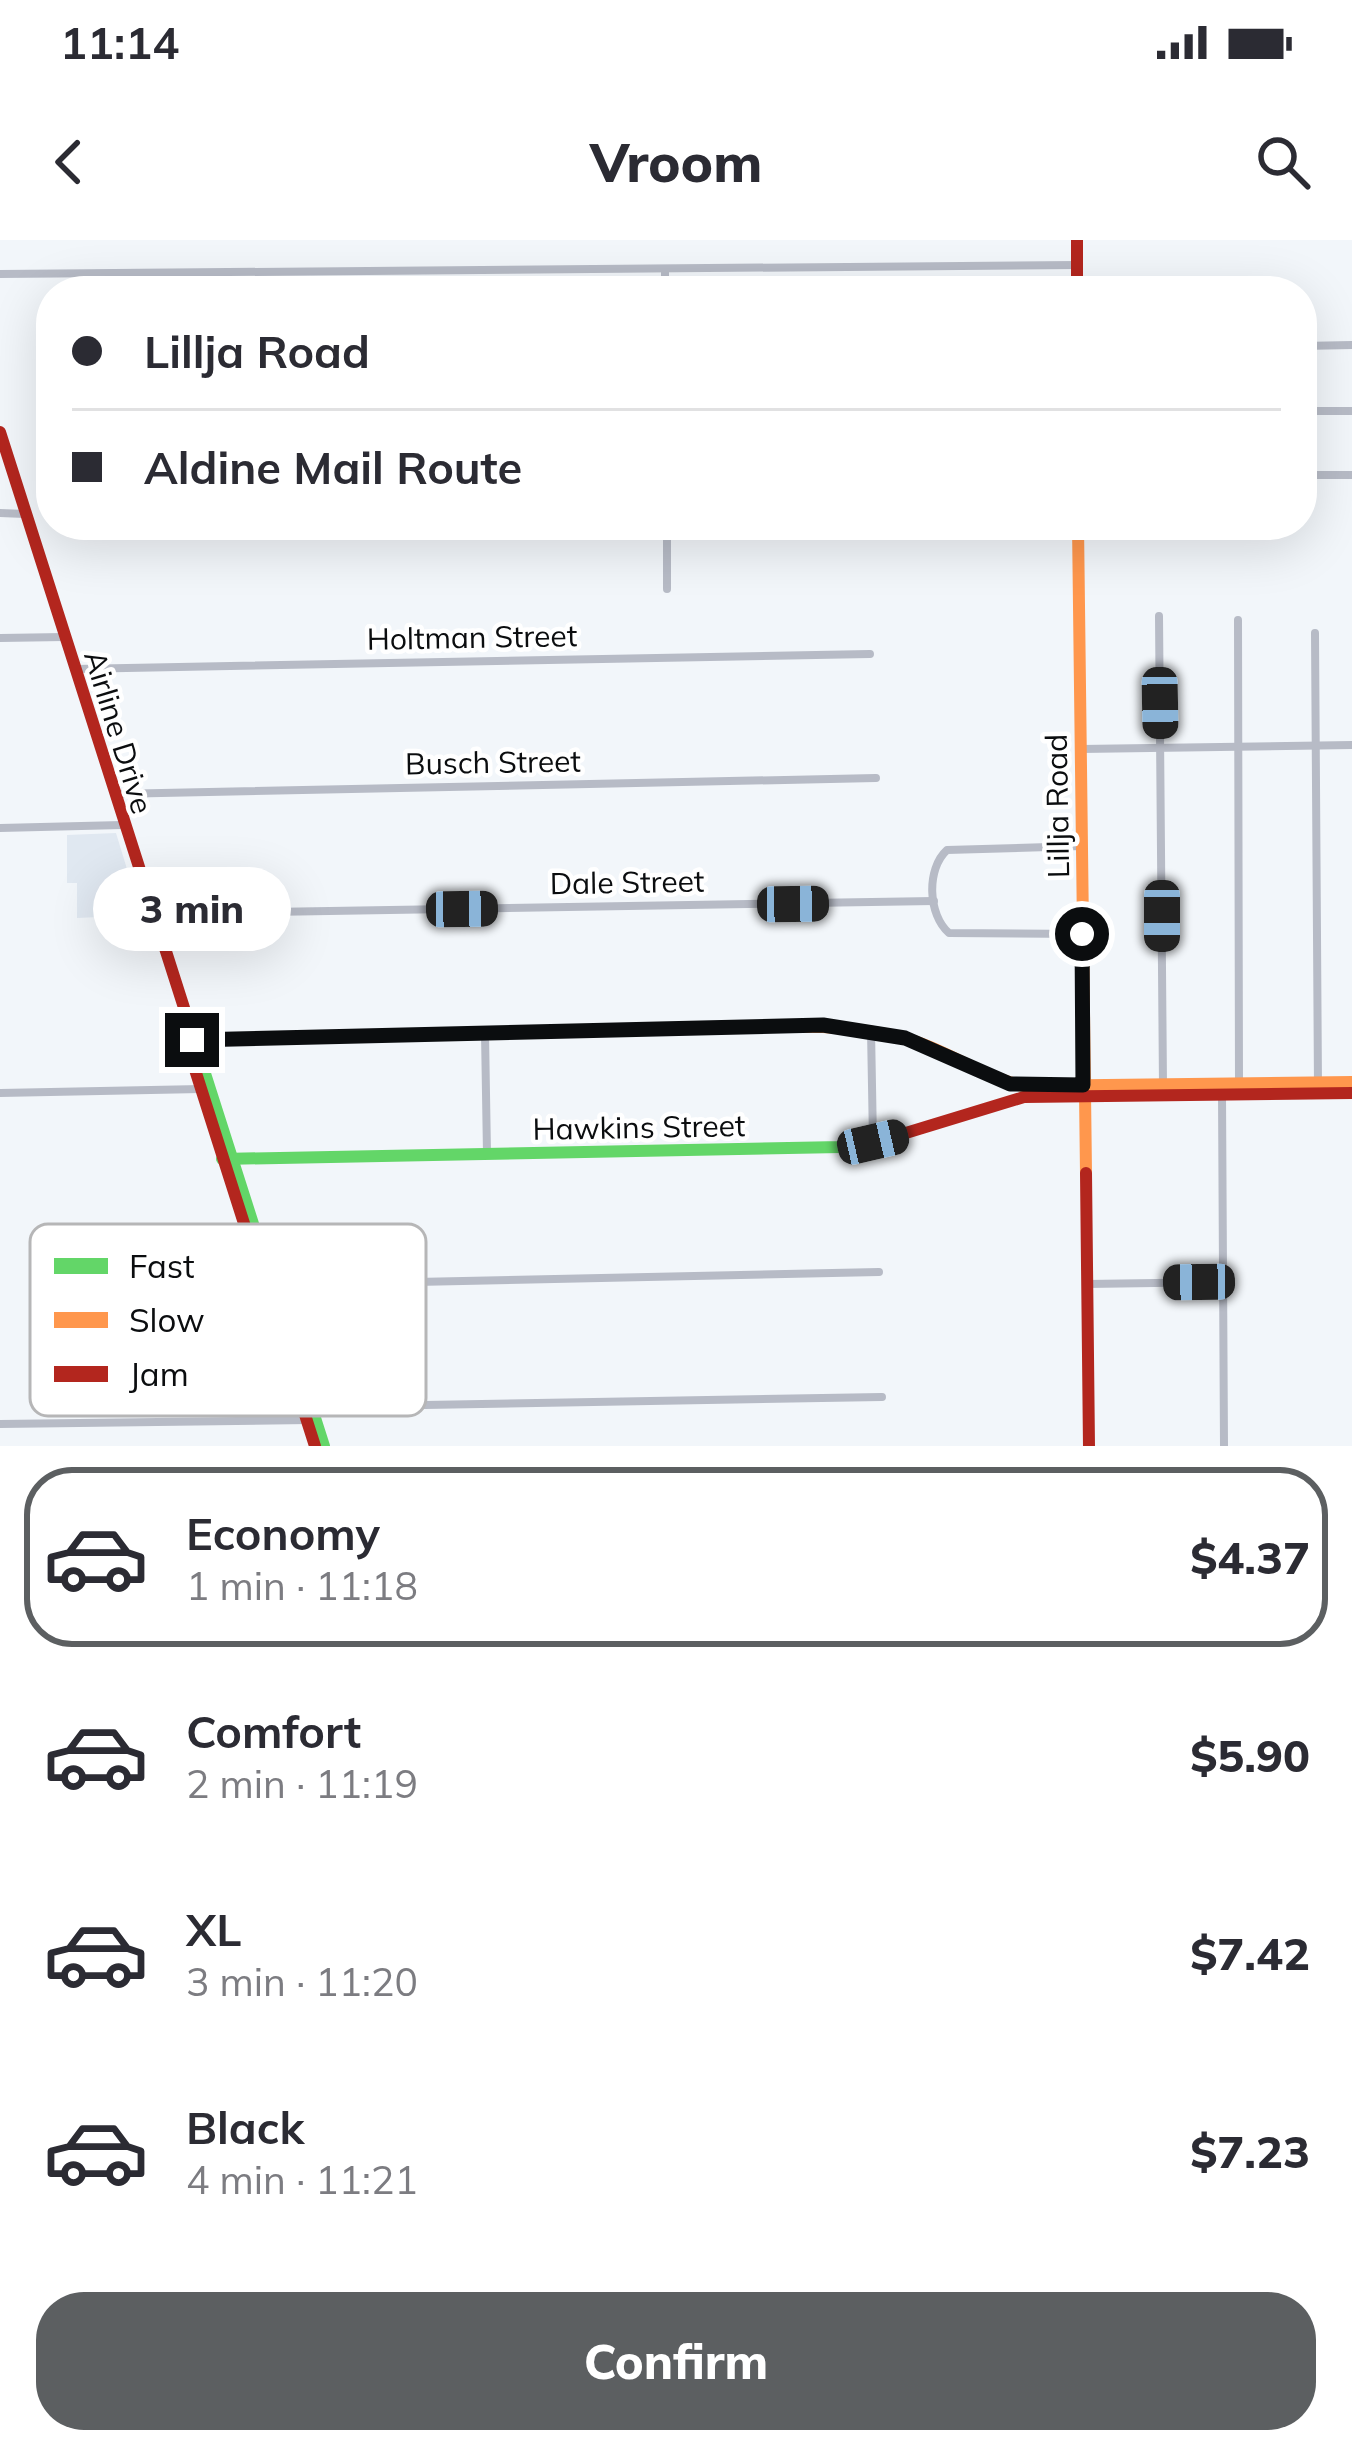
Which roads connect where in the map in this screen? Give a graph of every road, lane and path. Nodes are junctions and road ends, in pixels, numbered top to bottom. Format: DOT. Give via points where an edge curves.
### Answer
graph roads {
  1 [pos="1077,240"];
  2 [pos="1077,266"];
  3 [pos="664,270"];
  4 [pos="0,274"];
  5 [pos="664,276"];
  6 [pos="1077,276"];
  7 [pos="1352,345"];
  8 [pos="1317,346"];
  9 [pos="1317,411"];
  10 [pos="1352,411"];
  11 [pos="0,432"];
  12 [pos="1352,475"];
  13 [pos="1317,476"];
  14 [pos="0,514"];
  15 [pos="25,514"];
  16 [pos="667,540"];
  17 [pos="1078,540"];
  18 [pos="667,589"];
  19 [pos="1159,616"];
  20 [pos="1238,620"];
  21 [pos="1315,633"];
  22 [pos="64,637"];
  23 [pos="0,638"];
  24 [pos="870,654"];
  25 [pos="74,669"];
  26 [pos="1316,745"];
  27 [pos="1352,745"];
  28 [pos="1239,746"];
  29 [pos="1161,747"];
  30 [pos="1080,748"];
  31 [pos="876,778"];
  32 [pos="112,794"];
  33 [pos="122,825"];
  34 [pos="0,828"];
  35 [pos="1082,845"];
  36 [pos="934,901"];
  37 [pos="152,914"];
  38 [pos="1082,934"];
  39 [pos="871,1030"];
  40 [pos="485,1033"];
  41 [pos="193,1043"];
  42 [pos="1352,1082"];
  43 [pos="1239,1083"];
  44 [pos="1163,1085"];
  45 [pos="1318,1088"];
  46 [pos="201,1089"];
  47 [pos="1083,1091"];
  48 [pos="1352,1093"];
  49 [pos="0,1094"];
  50 [pos="1222,1095"];
  51 [pos="873,1142"];
  52 [pos="487,1154"];
  53 [pos="260,1157"];
  54 [pos="226,1158"];
  55 [pos="243,1194"];
  56 [pos="248,1224"];
  57 [pos="253,1224"];
  58 [pos="879,1272"];
  59 [pos="426,1282"];
  60 [pos="1223,1282"];
  61 [pos="1088,1284"];
  62 [pos="882,1397"];
  63 [pos="426,1410"];
  64 [pos="225,1416"];
  65 [pos="311,1416"];
  66 [pos="0,1424"];
  67 [pos="319,1446"];
  68 [pos="1088,1446"];
  69 [pos="1224,1446"];
  1 -- 2 [label="main road"];
  2 -- 3 [label="street"];
  2 -- 6 [label="main road"];
  3 -- 4 [label="street"];
  3 -- 5 [label="street"];
  7 -- 8 [label="street"];
  9 -- 10 [label="street"];
  11 -- 15 [label="main road, Airline Drive"];
  12 -- 13 [label="street"];
  14 -- 15 [label="street"];
  15 -- 22 [label="main road, Airline Drive"];
  16 -- 18 [label="street"];
  17 -- 30 [label="main road, Lillja Road"];
  19 -- 29 [label="street"];
  20 -- 28 [label="street"];
  21 -- 26 [label="street"];
  22 -- 23 [label="street"];
  22 -- 25 [label="main road, Airline Drive"];
  24 -- 25 [label="street, Holtman Street"];
  25 -- 32 [label="main road, Airline Drive"];
  26 -- 27 [label="street"];
  26 -- 28 [label="street"];
  26 -- 45 [label="street"];
  28 -- 29 [label="street"];
  28 -- 43 [label="street"];
  29 -- 30 [label="street"];
  29 -- 44 [label="street"];
  30 -- 35 [label="main road, Lillja Road"];
  31 -- 32 [label="street, Busch Street"];
  32 -- 33 [label="main road, Airline Drive"];
  33 -- 34 [label="street"];
  33 -- 37 [label="main road, Airline Drive"];
  35 -- 36 [label="street" via="947,850 935,866"];
  35 -- 38 [label="main road, Lillja Road"];
  36 -- 37 [label="street, Dale Street"];
  36 -- 38 [label="street" via="949,933"];
  37 -- 41 [label="main road, Airline Drive"];
  38 -- 47 [label="main road, Lillja Road"];
  39 -- 40 [label="main road"];
  39 -- 47 [label="main road" via="1010,1084"];
  39 -- 51 [label="street"];
  40 -- 41 [label="main road"];
  40 -- 52 [label="street"];
  41 -- 46 [label="main road, Airline Drive"];
  41 -- 54 [label="main road, Airline Drive"];
  42 -- 45 [label="main road"];
  43 -- 44 [label="main road"];
  43 -- 45 [label="main road"];
  44 -- 47 [label="main road"];
  45 -- 48 [label="main road"];
  45 -- 50 [label="main road"];
  46 -- 49 [label="street"];
  46 -- 54 [label="main road, Airline Drive"];
  47 -- 50 [label="main road"];
  47 -- 51 [label="main road, Hawkins Street" via="1002,1102"];
  47 -- 61 [label="main road, Lillja Road"];
  50 -- 60 [label="street"];
  51 -- 52 [label="main road, Hawkins Street"];
  52 -- 53 [label="main road, Hawkins Street"];
  53 -- 54 [label="main road, Hawkins Street"];
  53 -- 55 [label="main road" via="243,1175"];
  54 -- 55 [label="main road, Airline Drive"];
  54 -- 56 [label="main road, Airline Drive"];
  55 -- 57 [label="main road, Airline Drive"];
  58 -- 59 [label="street"];
  60 -- 61 [label="street"];
  60 -- 69 [label="street"];
  61 -- 68 [label="main road, Lillja Road"];
  62 -- 63 [label="street"];
  64 -- 66 [label="street"];
  65 -- 67 [label="main road, Airline Drive"];
}
